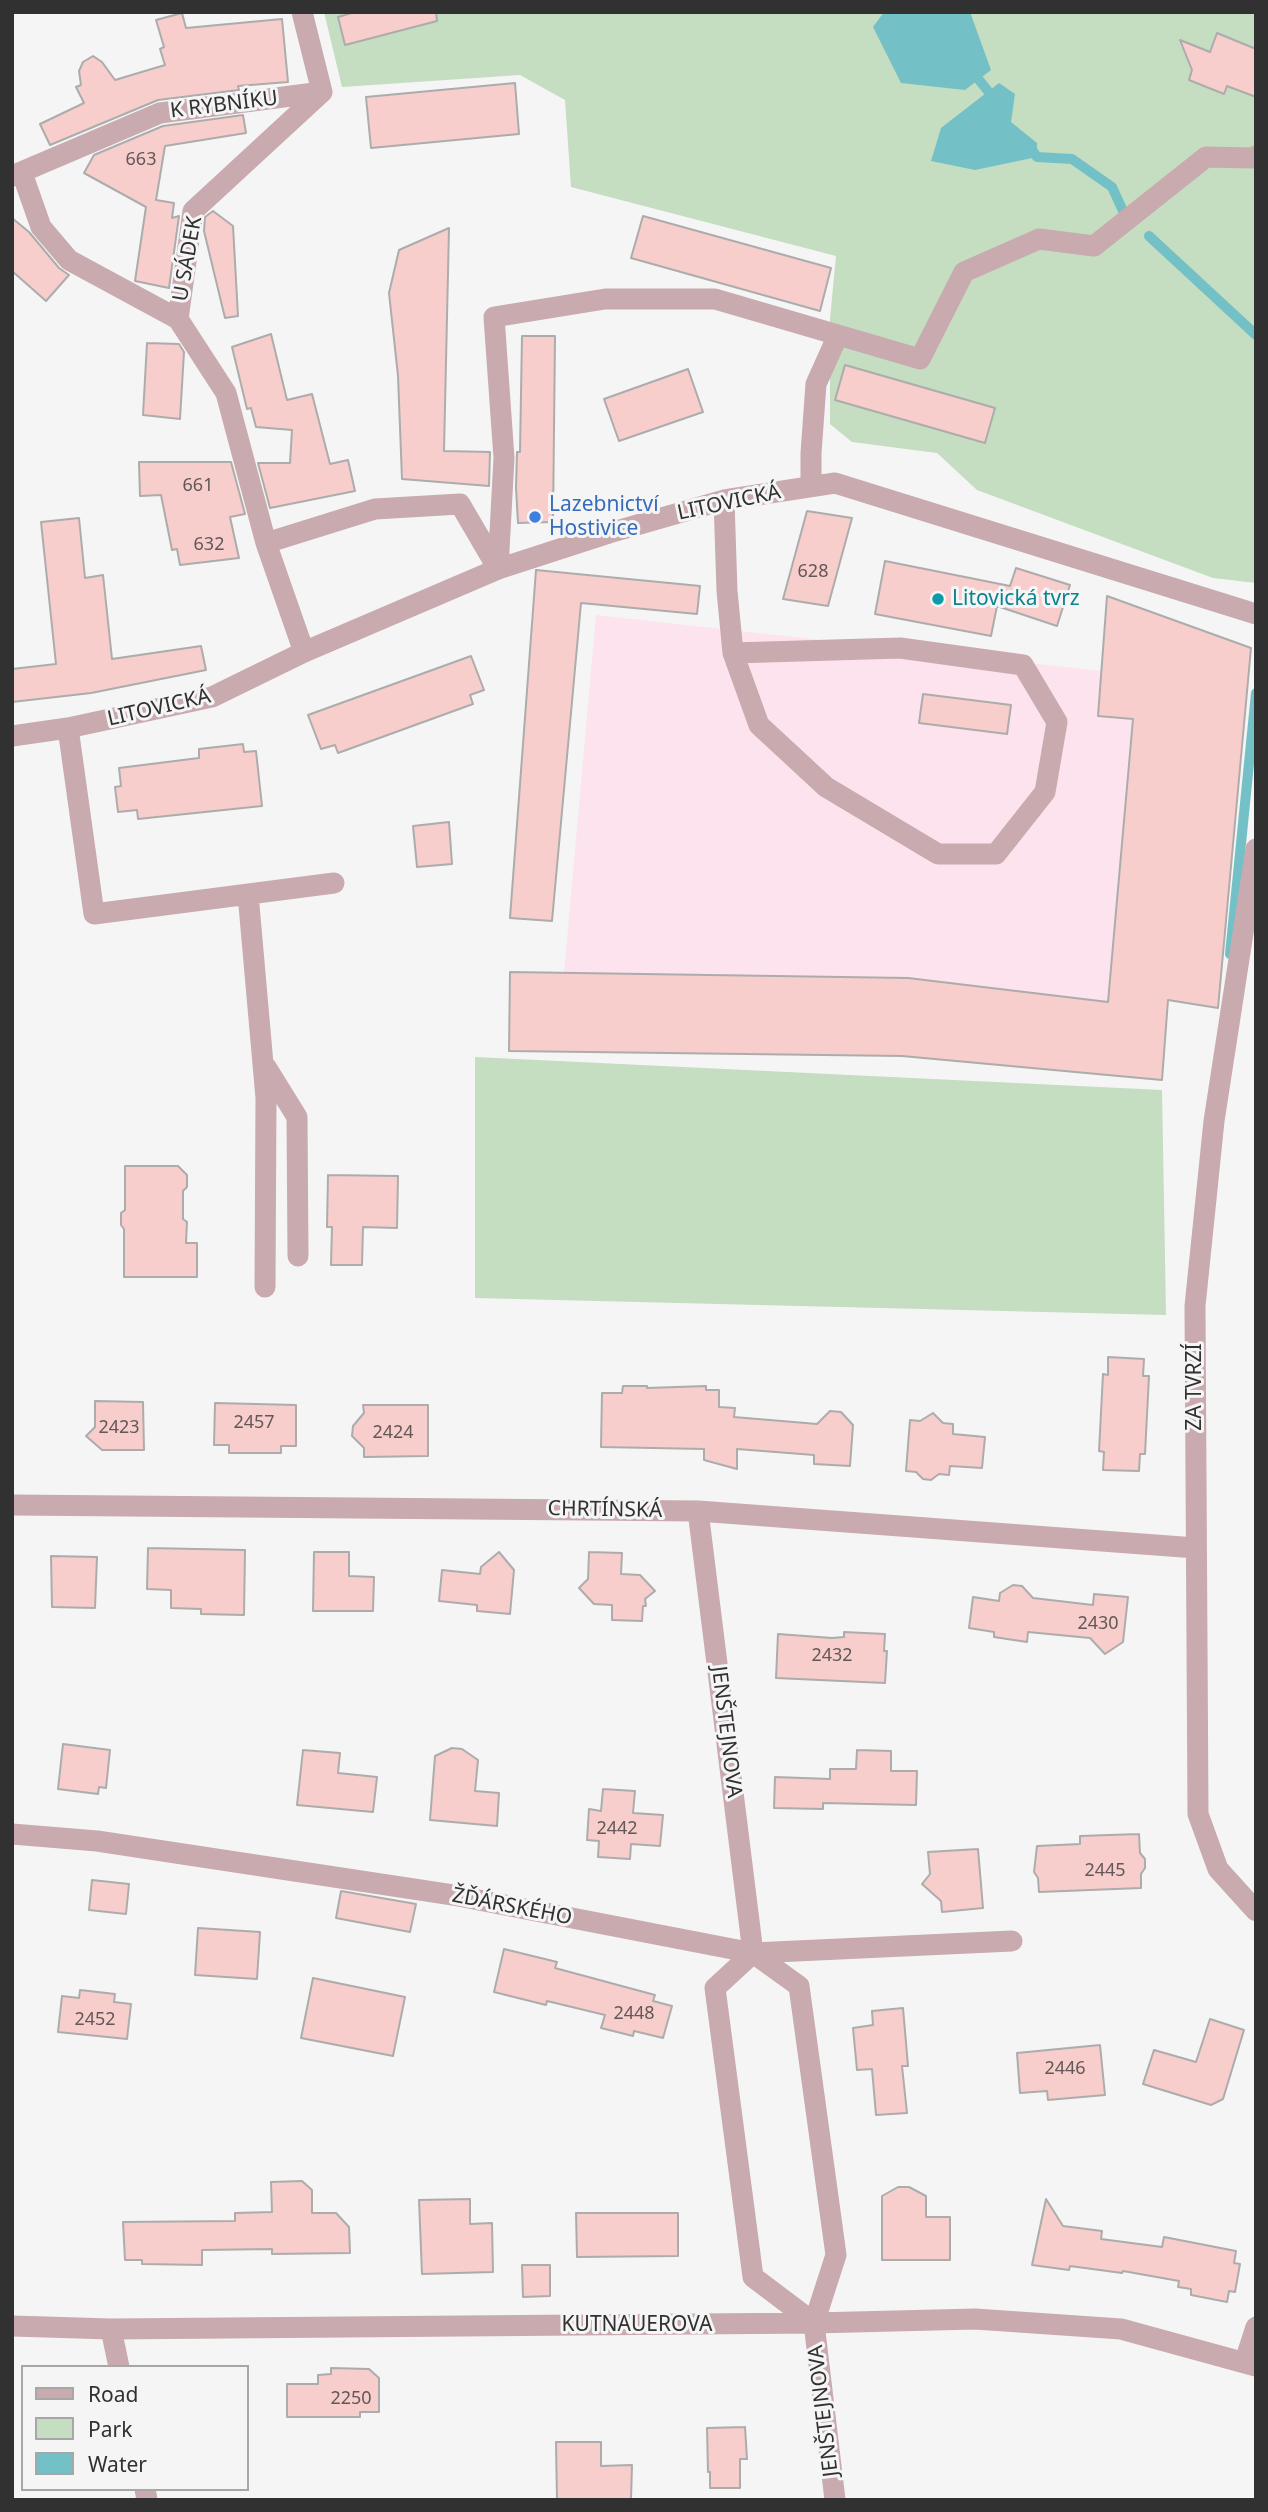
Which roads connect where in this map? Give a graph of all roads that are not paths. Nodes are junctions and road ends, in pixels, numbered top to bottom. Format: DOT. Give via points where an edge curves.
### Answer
graph roads {
  1 [pos="302,12"];
  2 [pos="322,92"];
  3 [pos="1256,156"];
  4 [pos="17,175"];
  5 [pos="178,319"];
  6 [pos="838,335"];
  7 [pos="811,486"];
  8 [pos="724,500"];
  9 [pos="266,543"];
  10 [pos="498,569"];
  11 [pos="1256,614"];
  12 [pos="304,652"];
  13 [pos="733,653"];
  14 [pos="68,728"];
  15 [pos="12,736"];
  16 [pos="1256,849"];
  17 [pos="334,883"];
  18 [pos="248,894"];
  19 [pos="263,1062"];
  20 [pos="298,1256"];
  21 [pos="265,1287"];
  22 [pos="12,1504"];
  23 [pos="698,1511"];
  24 [pos="1196,1548"];
  25 [pos="12,1834"];
  26 [pos="1256,1911"];
  27 [pos="1012,1941"];
  28 [pos="753,1953"];
  29 [pos="814,2323"];
  30 [pos="12,2326"];
  31 [pos="1256,2327"];
  32 [pos="111,2329"];
  33 [pos="1250,2363"];
  34 [pos="119,2365"];
  35 [pos="835,2500"];
  1 -- 2 [label="street"];
  2 -- 4 [label="street, K RYBNÍKU" via="160,113"];
  2 -- 5 [label="street, U SÁDEK" via="193,211"];
  3 -- 6 [label="street" via="1206,157 1094,246 1038,239 964,272 920,359"];
  4 -- 5 [label="street" via="41,227 69,260"];
  5 -- 9 [label="street, U SÁDEK" via="226,393"];
  6 -- 7 [label="street" via="816,384"];
  6 -- 10 [label="street" via="715,299 605,299 494,317 504,458"];
  7 -- 8 [label="street, LITOVICKÁ"];
  7 -- 11 [label="street, LITOVICKÁ" via="835,483"];
  8 -- 10 [label="street, LITOVICKÁ"];
  8 -- 13 [label="street"];
  9 -- 10 [label="street" via="374,509 460,504"];
  9 -- 12 [label="street, U SÁDEK"];
  10 -- 12 [label="street, LITOVICKÁ"];
  12 -- 14 [label="street, LITOVICKÁ" via="212,697"];
  13 -- 13 [label="street" via="759,725 826,787 938,854 996,854 1045,792 1057,722 1023,665 900,648"];
  14 -- 15 [label="street, LITOVICKÁ"];
  14 -- 18 [label="street" via="94,914"];
  16 -- 24 [label="street, ZA TVRZÍ" via="1214,1121 1195,1306"];
  17 -- 18 [label="street"];
  18 -- 19 [label="street"];
  19 -- 20 [label="street" via="297,1117"];
  19 -- 21 [label="street"];
  22 -- 23 [label="street, CHRTÍNSKÁ"];
  23 -- 24 [label="street, CHRTÍNSKÁ"];
  23 -- 28 [label="street, JENŠTEJNOVA"];
  24 -- 26 [label="street, ZA TVRZÍ" via="1198,1814 1218,1869"];
  25 -- 28 [label="street, ŽĎÁRSKÉHO" via="97,1841 453,1895"];
  27 -- 28 [label="street, ŽĎÁRSKÉHO"];
  28 -- 29 [label="street, JENŠTEJNOVA" via="799,1986 836,2255"];
  28 -- 29 [label="street, JENŠTEJNOVA" via="715,1988 753,2277"];
  29 -- 32 [label="street, KUTNAUEROVA"];
  29 -- 33 [label="street, KUTNAUEROVA" via="975,2319 1121,2329"];
  29 -- 35 [label="street, JENŠTEJNOVA"];
  30 -- 32 [label="street, KUTNAUEROVA"];
  31 -- 33 [label="street"];
  32 -- 34 [label="street"];
}
